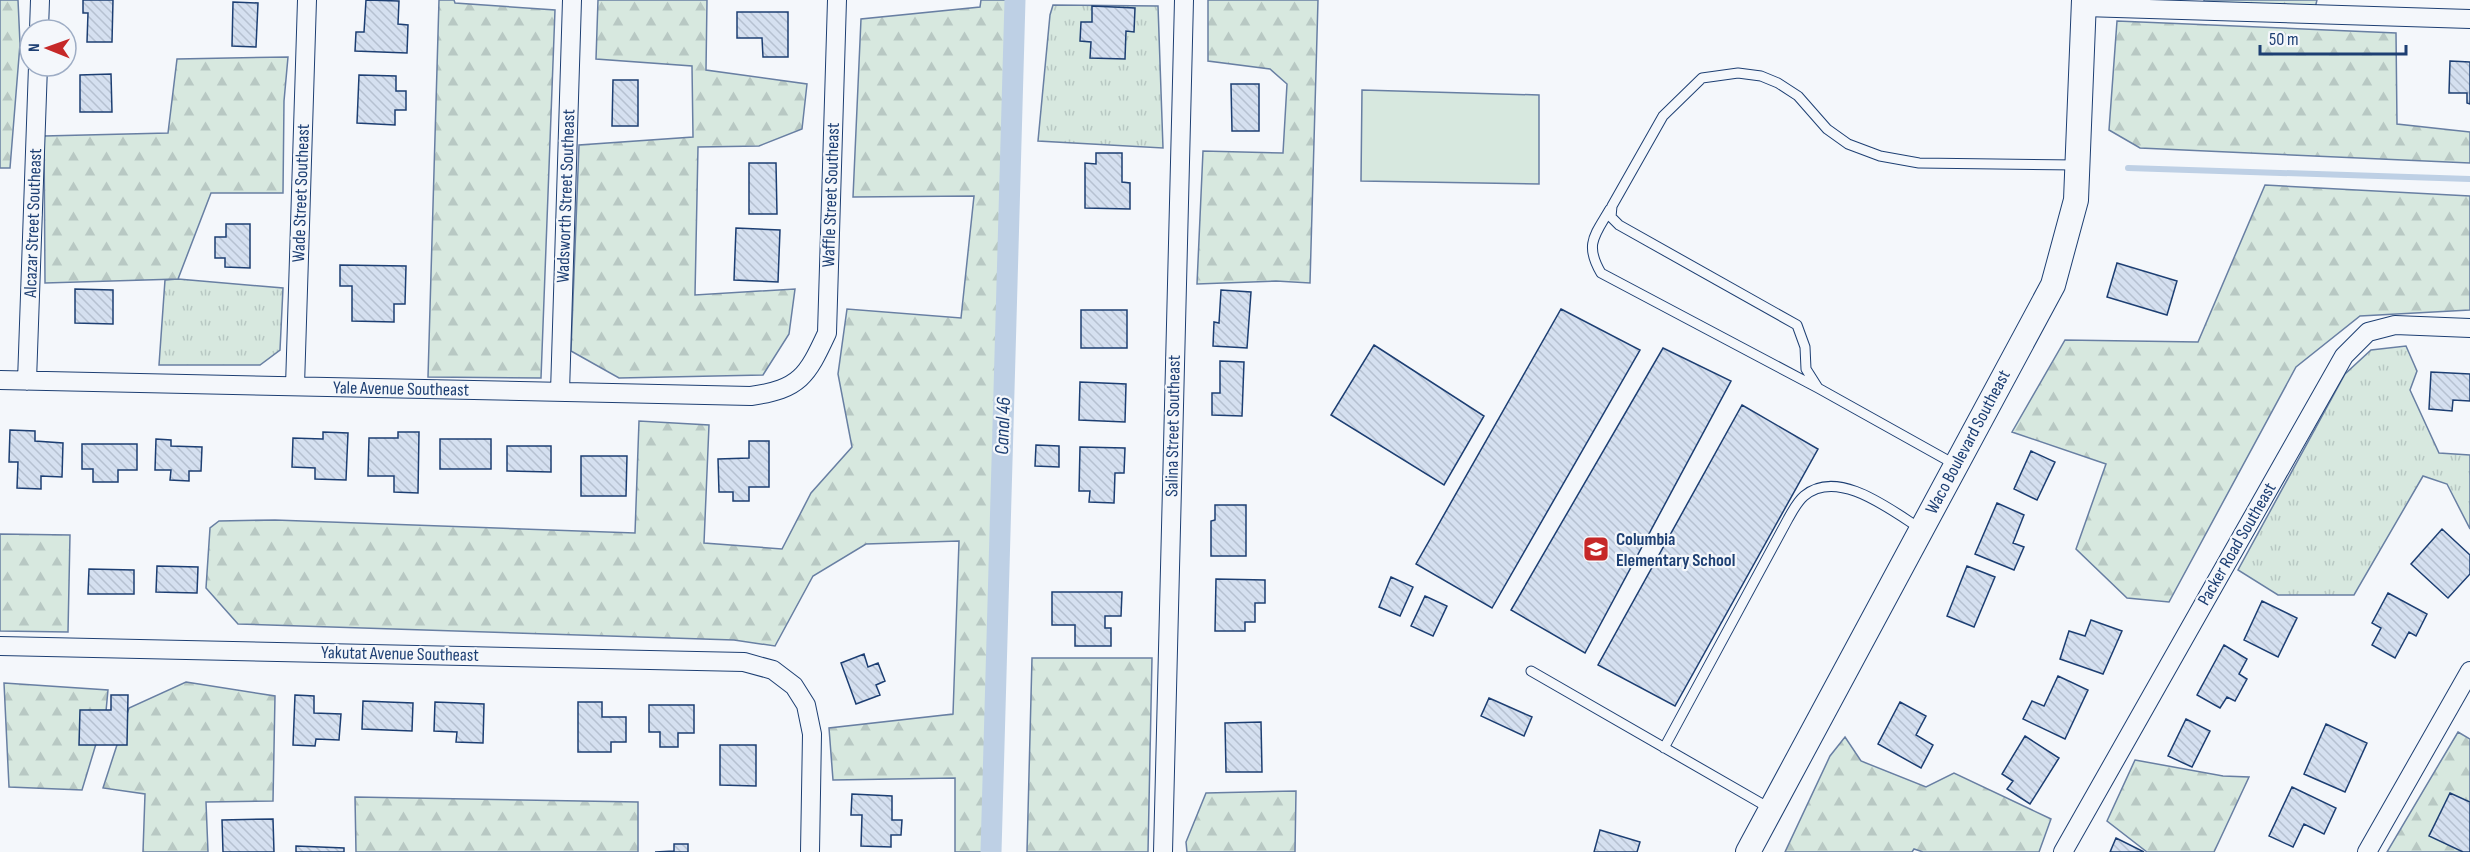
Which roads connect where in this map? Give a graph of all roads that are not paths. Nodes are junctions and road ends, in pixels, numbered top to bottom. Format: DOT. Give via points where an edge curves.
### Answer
graph roads {
  1 [pos="40,0"];
  2 [pos="307,0"];
  3 [pos="572,0"];
  4 [pos="837,0"];
  5 [pos="1184,0"];
  6 [pos="2084,3"];
  7 [pos="39,18"];
  8 [pos="2470,20"];
  9 [pos="38,78"];
  10 [pos="2077,165"];
  11 [pos="1612,206"];
  12 [pos="2470,328"];
  13 [pos="0,380"];
  14 [pos="27,381"];
  15 [pos="798,381"];
  16 [pos="295,387"];
  17 [pos="1818,388"];
  18 [pos="560,392"];
  19 [pos="1956,465"];
  20 [pos="1921,529"];
  21 [pos="0,646"];
  22 [pos="1531,671"];
  23 [pos="2470,671"];
  24 [pos="1664,748"];
  25 [pos="1771,809"];
  26 [pos="810,852"];
  27 [pos="1163,852"];
  28 [pos="1748,852"];
  29 [pos="2063,852"];
  30 [pos="2367,852"];
  1 -- 7 [label="street"];
  2 -- 16 [label="street, Wade Street Southeast"];
  3 -- 18 [label="street, Wadsworth Street Southeast"];
  4 -- 15 [label="street, Waffle Street Southeast" via="827,333 814,361"];
  5 -- 27 [label="street, Salina Street Southeast"];
  6 -- 8 [label="street"];
  6 -- 10 [label="street, Waco Boulevard Southeast"];
  9 -- 14 [label="street, Alcazar Street Southeast"];
  10 -- 11 [label="lane" via="1919,163 1880,156 1848,144 1827,129 1798,96 1778,83 1738,73 1702,78 1663,116"];
  10 -- 19 [label="street, Waco Boulevard Southeast" via="2076,200 2053,285"];
  11 -- 17 [label="lane" via="1611,217 1619,225 1797,325 1805,347 1806,369"];
  11 -- 17 [label="lane" via="1591,242 1593,259 1602,273"];
  12 -- 29 [label="street, Packer Road Southeast" via="2395,325 2367,332 2344,356"];
  13 -- 14 [label="street, Yale Avenue Southeast"];
  14 -- 16 [label="street, Yale Avenue Southeast"];
  15 -- 18 [label="street, Yale Avenue Southeast" via="778,392 751,396"];
  16 -- 18 [label="street, Yale Avenue Southeast"];
  17 -- 19 [label="lane"];
  19 -- 20 [label="street, Waco Boulevard Southeast"];
  20 -- 24 [label="lane" via="1851,489 1819,488 1804,496"];
  20 -- 25 [label="street, Waco Boulevard Southeast"];
  21 -- 26 [label="street, Yakutat Avenue Southeast" via="744,662 773,670 794,686 806,705 812,734"];
  22 -- 24 [label="lane"];
  23 -- 30 [label="street"];
  24 -- 25 [label="lane"];
  25 -- 28 [label="street, Waco Boulevard Southeast"];
}
